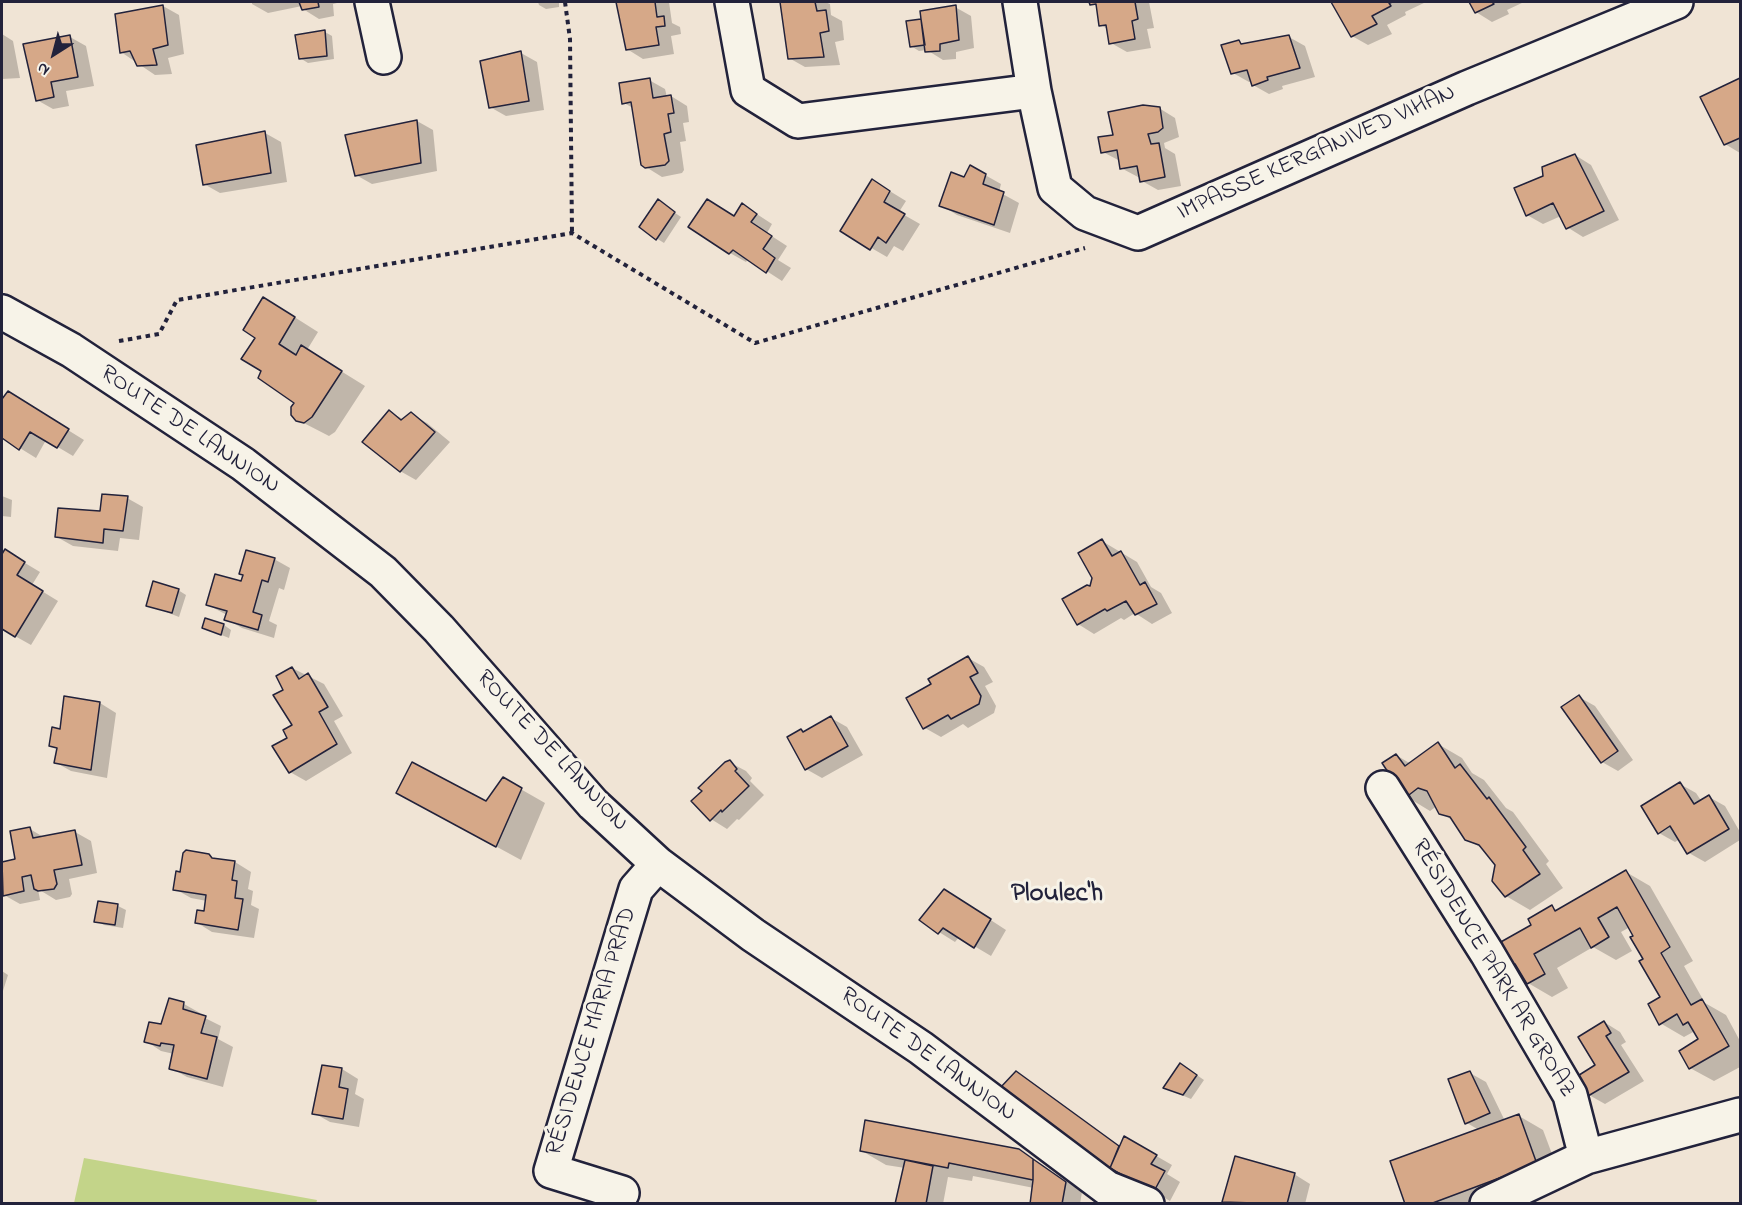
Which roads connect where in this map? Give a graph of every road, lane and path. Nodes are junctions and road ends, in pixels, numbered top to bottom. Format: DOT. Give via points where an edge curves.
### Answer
graph roads {
  1 [pos="372,2"];
  2 [pos="565,2"];
  3 [pos="732,2"];
  4 [pos="1020,2"];
  5 [pos="1676,2"];
  6 [pos="384,57"];
  7 [pos="1034,91"];
  8 [pos="572,233"];
  9 [pos="1138,233"];
  10 [pos="2,312"];
  11 [pos="71,350"];
  12 [pos="1383,788"];
  13 [pos="658,864"];
  14 [pos="1740,1115"];
  15 [pos="1586,1157"];
  16 [pos="622,1193"];
  17 [pos="1101,1196"];
  18 [pos="1147,1203"];
  19 [pos="1487,1203"];
  1 -- 6 [label="street"];
  2 -- 8 [label="path" via="570,39"];
  3 -- 7 [label="street" via="748,90 798,121"];
  4 -- 7 [label="street"];
  5 -- 9 [label="street, IMPASSE KERGANIVED VIHAN" via="1467,88"];
  7 -- 9 [label="street" via="1055,188 1085,213"];
  8 -- 9 [label="path" via="755,343"];
  8 -- 11 [label="path" via="177,300 159,334"];
  10 -- 11 [label="street, ROUTE DE LANNION"];
  11 -- 13 [label="street, ROUTE DE LANNION" via="243,464 383,572 439,629 592,804"];
  12 -- 15 [label="street, RÉSIDENCE PARK AR GROAZ" via="1570,1095"];
  13 -- 16 [label="street, RÉSIDENCE MARIA PRAD" via="636,889 551,1171"];
  13 -- 17 [label="street, ROUTE DE LANNION" via="753,935 921,1048"];
  14 -- 15 [label="street"];
  15 -- 19 [label="street"];
  17 -- 18 [label="street, ROUTE DE LANNION"];
}
